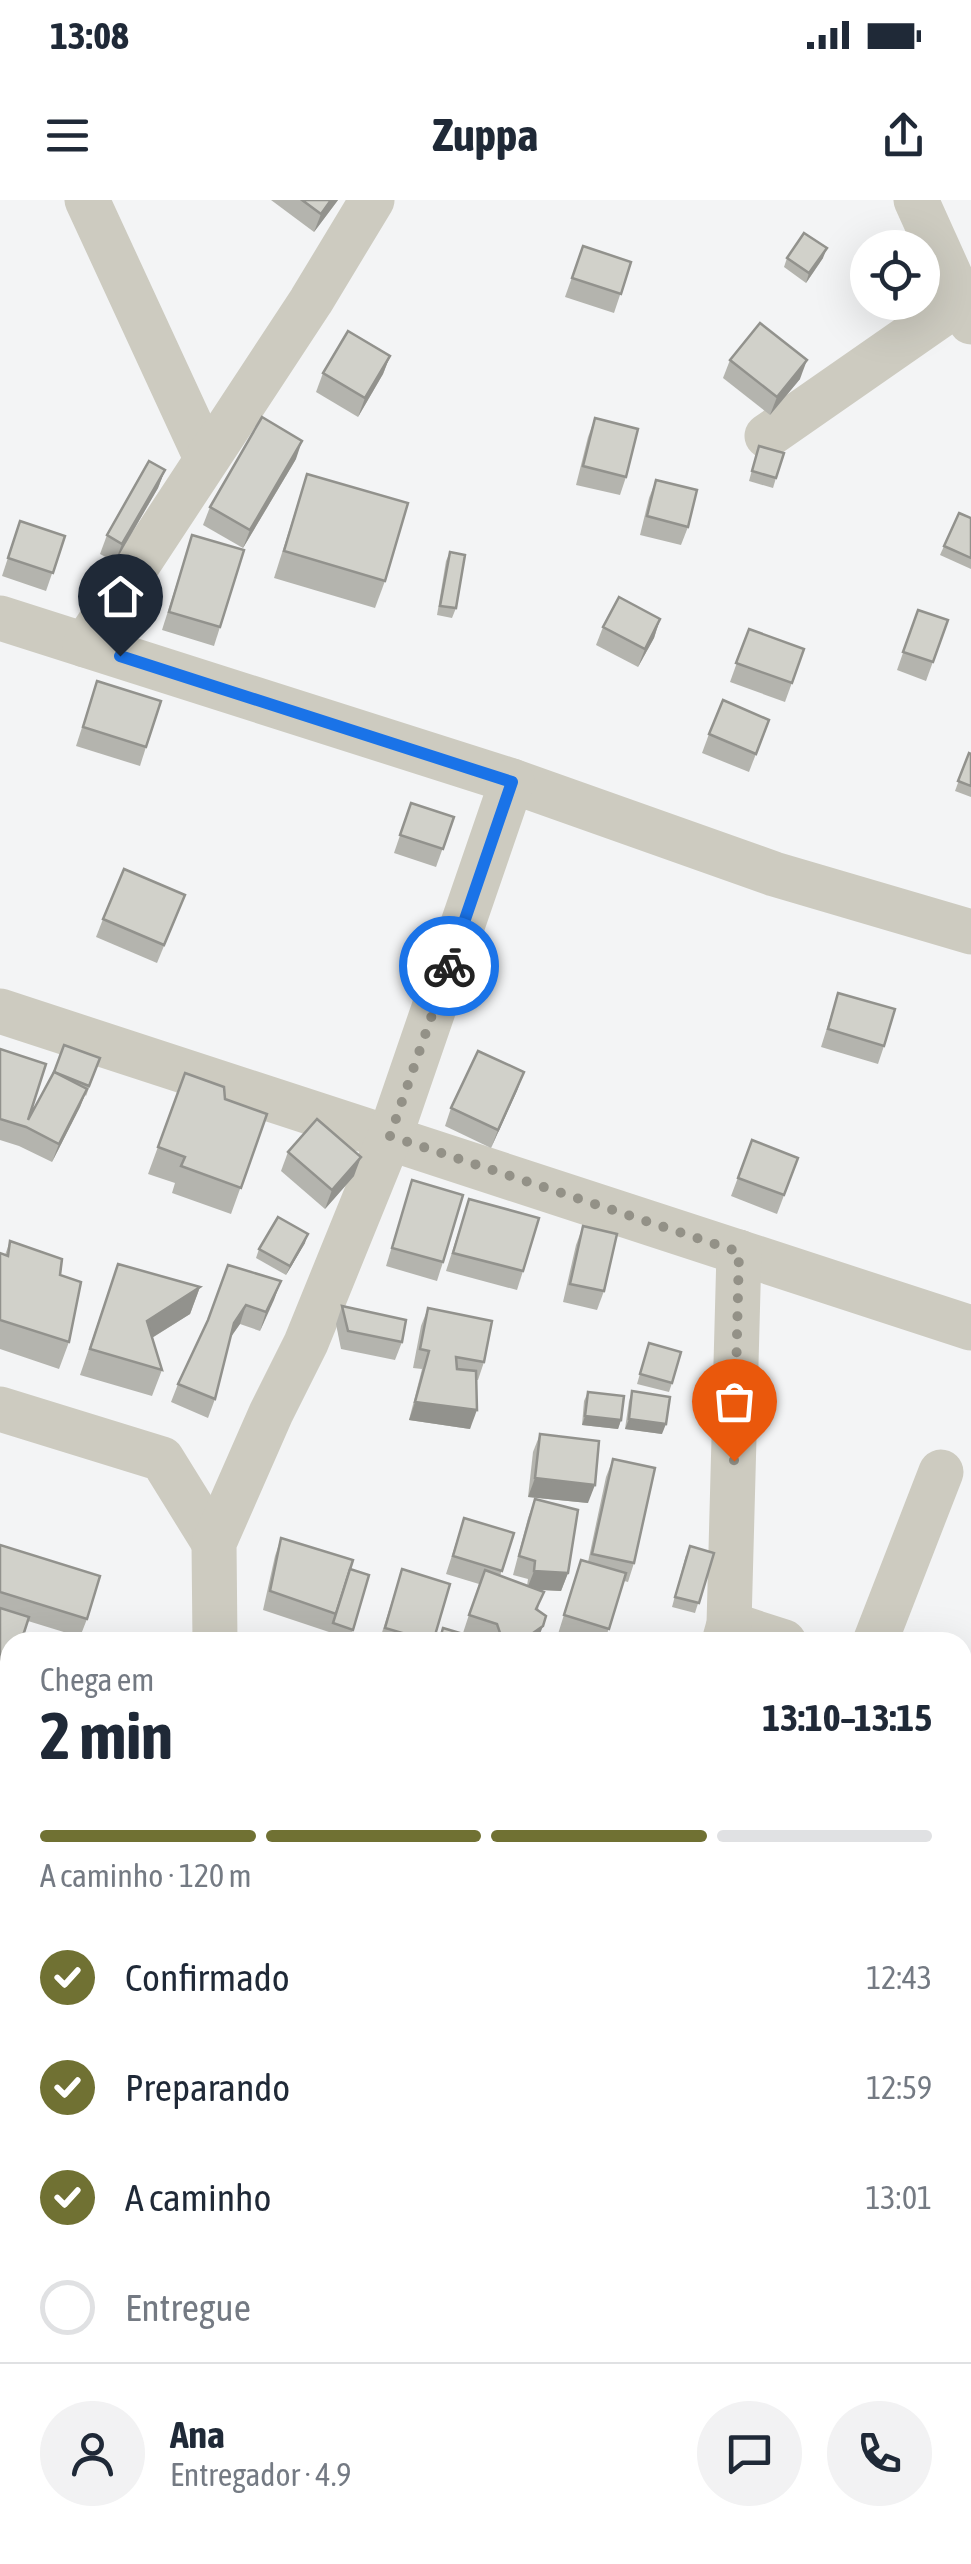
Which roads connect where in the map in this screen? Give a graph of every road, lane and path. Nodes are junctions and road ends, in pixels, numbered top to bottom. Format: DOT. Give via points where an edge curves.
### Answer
graph roads {
  1 [pos="87,200"];
  2 [pos="372,200"];
  3 [pos="916,200"];
  4 [pos="966,311"];
  5 [pos="767,436"];
  6 [pos="206,458"];
  7 [pos="0,618"];
  8 [pos="85,645"];
  9 [pos="512,782"];
  10 [pos="971,932"];
  11 [pos="0,1011"];
  12 [pos="390,1136"];
  13 [pos="739,1252"];
  14 [pos="971,1328"];
  15 [pos="0,1409"];
  16 [pos="941,1472"];
  17 [pos="214,1544"];
  18 [pos="215,1632"];
  19 [pos="726,1632"];
  20 [pos="879,1632"];
  1 -- 6 [label="street"];
  2 -- 6 [label="street"];
  3 -- 4 [label="street"];
  4 -- 5 [label="street"];
  6 -- 8 [label="street"];
  7 -- 8 [label="street"];
  8 -- 9 [label="street"];
  9 -- 10 [label="street" via="774,874"];
  9 -- 12 [label="street"];
  11 -- 12 [label="street"];
  12 -- 13 [label="street"];
  12 -- 17 [label="street"];
  13 -- 14 [label="street"];
  13 -- 19 [label="street"];
  15 -- 17 [label="street" via="162,1459"];
  16 -- 20 [label="street"];
  17 -- 18 [label="street"];
}
